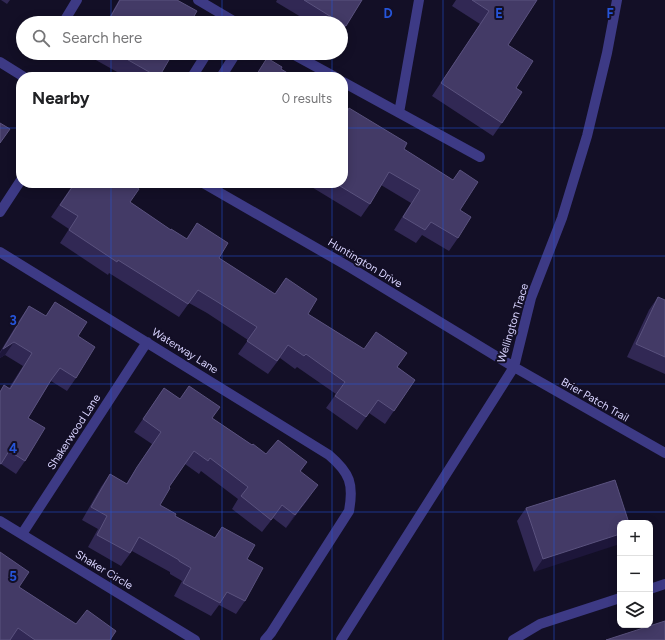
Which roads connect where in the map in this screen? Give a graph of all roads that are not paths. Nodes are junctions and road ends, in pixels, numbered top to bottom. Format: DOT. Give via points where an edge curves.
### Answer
graph roads {
  1 [pos="77,0"];
  2 [pos="198,0"];
  3 [pos="419,0"];
  4 [pos="617,0"];
  5 [pos="67,16"];
  6 [pos="225,16"];
  7 [pos="203,60"];
  8 [pos="232,60"];
  9 [pos="304,60"];
  10 [pos="0,62"];
  11 [pos="16,72"];
  12 [pos="195,72"];
  13 [pos="224,72"];
  14 [pos="326,72"];
  15 [pos="348,85"];
  16 [pos="399,113"];
  17 [pos="480,157"];
  18 [pos="16,188"];
  19 [pos="212,188"];
  20 [pos="0,212"];
  21 [pos="0,252"];
  22 [pos="147,342"];
  23 [pos="514,367"];
  24 [pos="665,453"];
  25 [pos="0,521"];
  26 [pos="22,534"];
  27 [pos="665,584"];
  28 [pos="653,588"];
  29 [pos="617,599"];
  30 [pos="195,640"];
  31 [pos="265,640"];
  32 [pos="340,640"];
  33 [pos="513,640"];
  1 -- 5 [label="street"];
  2 -- 6 [label="street"];
  3 -- 16 [label="street"];
  4 -- 23 [label="street, Wellington Trace" via="608,52 587,136 562,218 531,298"];
  7 -- 12 [label="street"];
  8 -- 13 [label="street"];
  9 -- 14 [label="street"];
  10 -- 11 [label="street"];
  15 -- 16 [label="street"];
  16 -- 17 [label="street"];
  18 -- 20 [label="street"];
  19 -- 23 [label="street, Huntington Drive" via="351,268"];
  21 -- 22 [label="street, Waterway Lane"];
  22 -- 26 [label="street, Shakerwood Lane"];
  22 -- 31 [label="street, Waterway Lane" via="329,455 341,465 349,479 352,495 349,511"];
  23 -- 24 [label="street, Brier Patch Trail"];
  23 -- 32 [label="street, Wellington Trace"];
  25 -- 26 [label="street, Shaker Circle"];
  26 -- 30 [label="street, Shaker Circle"];
  27 -- 28 [label="street"];
  29 -- 33 [label="street" via="540,624"];
}
